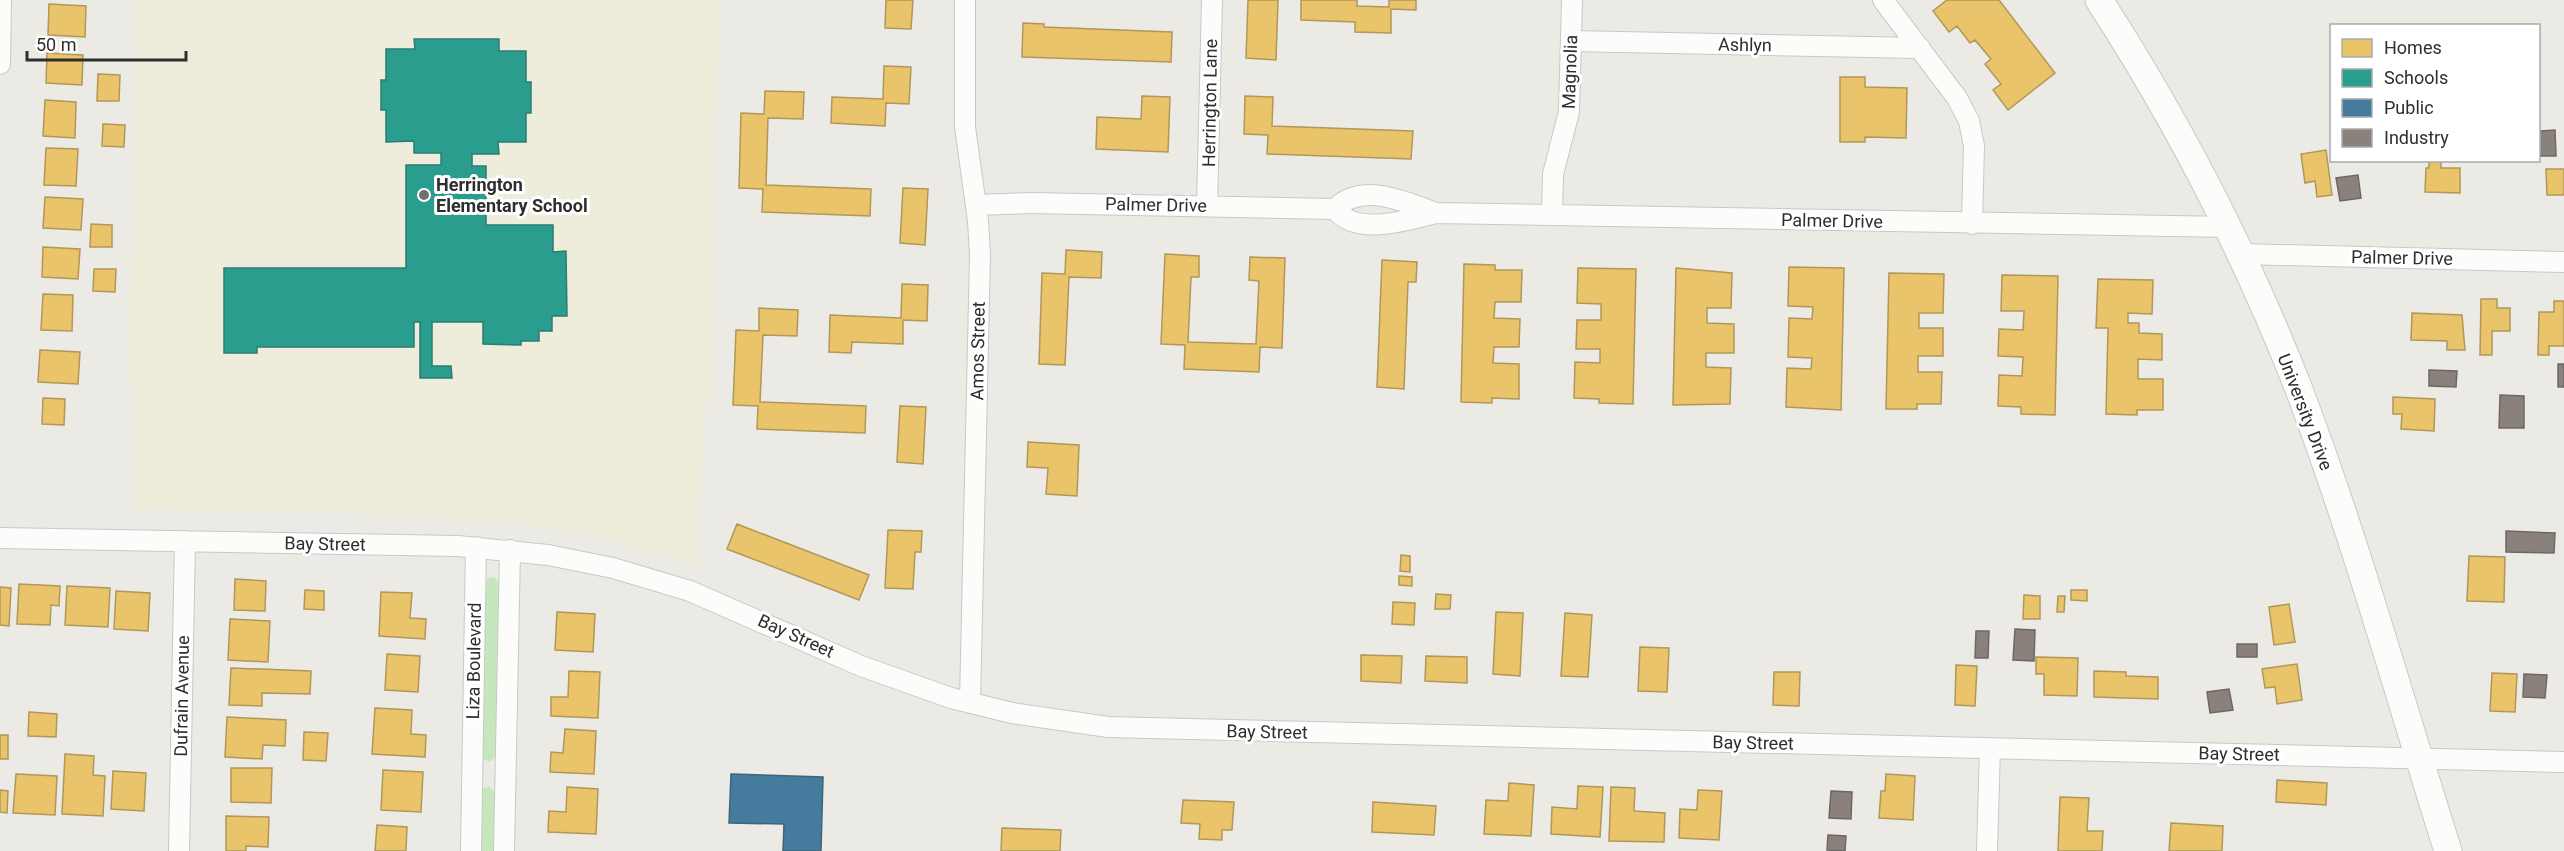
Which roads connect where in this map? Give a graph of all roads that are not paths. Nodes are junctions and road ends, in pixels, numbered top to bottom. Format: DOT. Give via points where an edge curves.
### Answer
graph roads {
  1 [pos="1,0"];
  2 [pos="965,0"];
  3 [pos="1212,0"];
  4 [pos="1572,0"];
  5 [pos="1883,0"];
  6 [pos="2099,0"];
  7 [pos="1571,41"];
  8 [pos="1920,48"];
  9 [pos="0,64"];
  10 [pos="976,205"];
  11 [pos="1207,206"];
  12 [pos="1335,209"];
  13 [pos="1436,213"];
  14 [pos="1552,215"];
  15 [pos="1972,224"];
  16 [pos="2228,227"];
  17 [pos="2241,254"];
  18 [pos="2564,262"];
  19 [pos="0,538"];
  20 [pos="185,541"];
  21 [pos="476,547"];
  22 [pos="510,550"];
  23 [pos="970,703"];
  24 [pos="1990,748"];
  25 [pos="2418,758"];
  26 [pos="2564,762"];
  27 [pos="472,774"];
  28 [pos="506,775"];
  29 [pos="179,851"];
  30 [pos="471,851"];
  31 [pos="504,851"];
  32 [pos="1987,851"];
  33 [pos="2448,851"];
  1 -- 9 [label="street"];
  2 -- 10 [label="street, Amos Street" via="964,110"];
  3 -- 11 [label="street, Herrington Lane"];
  4 -- 7 [label="street, Magnolia"];
  5 -- 8 [label="street"];
  6 -- 16 [label="main road, University Drive" via="2165,109"];
  7 -- 8 [label="street, Ashlyn"];
  7 -- 14 [label="street, Magnolia" via="1569,112 1553,174"];
  8 -- 15 [label="street" via="1969,121 1974,146"];
  10 -- 11 [label="street, Palmer Drive"];
  10 -- 23 [label="street, Amos Street" via="981,255"];
  11 -- 12 [label="street, Palmer Drive"];
  12 -- 13 [label="street, Palmer Drive" via="1349,221 1366,224 1396,223"];
  12 -- 13 [label="street, Palmer Drive" via="1350,197 1367,195 1396,198"];
  13 -- 14 [label="street, Palmer Drive"];
  14 -- 15 [label="street, Palmer Drive"];
  15 -- 16 [label="street, Palmer Drive"];
  16 -- 17 [label="main road, University Drive"];
  17 -- 18 [label="street, Palmer Drive"];
  17 -- 25 [label="main road, University Drive" via="2316,437"];
  19 -- 20 [label="street, Bay Street"];
  20 -- 21 [label="street, Bay Street"];
  20 -- 29 [label="street, Dufrain Avenue"];
  21 -- 22 [label="street, Bay Street"];
  21 -- 27 [label="street, Liza Boulevard"];
  22 -- 23 [label="street, Bay Street" via="591,563 666,583 715,600 882,674"];
  22 -- 28 [label="street, Liza Boulevard"];
  23 -- 24 [label="street, Bay Street" via="1046,719 1137,729"];
  24 -- 25 [label="street, Bay Street"];
  24 -- 32 [label="street"];
  25 -- 26 [label="street, Bay Street"];
  25 -- 33 [label="main road, University Drive"];
  27 -- 28 [label="street"];
  27 -- 30 [label="street, Liza Boulevard"];
  28 -- 31 [label="street, Liza Boulevard"];
}
